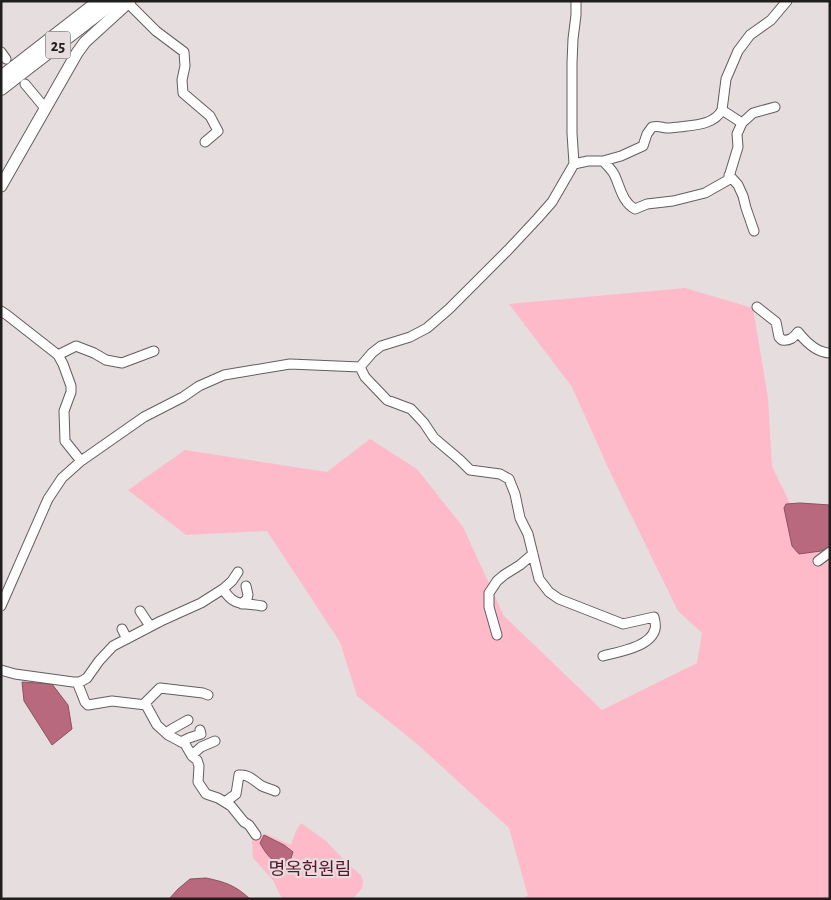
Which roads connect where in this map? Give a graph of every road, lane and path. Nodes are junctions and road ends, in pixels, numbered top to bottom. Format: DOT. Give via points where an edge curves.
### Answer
graph roads {
  1 [pos="99,1"];
  2 [pos="114,1"];
  3 [pos="576,1"];
  4 [pos="787,1"];
  5 [pos="129,2"];
  6 [pos="1,77"];
  7 [pos="24,84"];
  8 [pos="1,89"];
  9 [pos="775,107"];
  10 [pos="45,108"];
  11 [pos="722,110"];
  12 [pos="742,123"];
  13 [pos="205,142"];
  14 [pos="604,161"];
  15 [pos="574,164"];
  16 [pos="729,175"];
  17 [pos="1,186"];
  18 [pos="754,232"];
  19 [pos="757,307"];
  20 [pos="1,311"];
  21 [pos="154,351"];
  22 [pos="830,352"];
  23 [pos="58,355"];
  24 [pos="360,367"];
  25 [pos="81,461"];
  26 [pos="830,552"];
  27 [pos="533,554"];
  28 [pos="818,561"];
  29 [pos="238,572"];
  30 [pos="246,586"];
  31 [pos="223,590"];
  32 [pos="242,604"];
  33 [pos="1,606"];
  34 [pos="262,606"];
  35 [pos="140,611"];
  36 [pos="150,626"];
  37 [pos="122,629"];
  38 [pos="497,635"];
  39 [pos="128,639"];
  40 [pos="603,656"];
  41 [pos="1,670"];
  42 [pos="77,682"];
  43 [pos="208,695"];
  44 [pos="144,704"];
  45 [pos="188,720"];
  46 [pos="200,730"];
  47 [pos="166,734"];
  48 [pos="215,740"];
  49 [pos="181,742"];
  50 [pos="192,755"];
  51 [pos="275,791"];
  52 [pos="225,802"];
  53 [pos="256,835"];
  1 -- 6 [label="highway, 25"];
  2 -- 8 [label="highway, 25"];
  3 -- 15 [label="street" via="572,63"];
  4 -- 11 [label="street" via="771,20 750,35 738,51 726,79"];
  5 -- 10 [label="main road" via="76,52"];
  5 -- 13 [label="street" via="156,31 184,52 183,92 210,116 218,131"];
  7 -- 10 [label="street"];
  9 -- 12 [label="street" via="753,113"];
  10 -- 17 [label="main road"];
  11 -- 12 [label="street"];
  11 -- 14 [label="street" via="720,115 697,125 652,127 643,146"];
  12 -- 16 [label="street"];
  14 -- 15 [label="street"];
  14 -- 16 [label="street" via="630,207 635,209 705,193 728,180"];
  15 -- 24 [label="street" via="552,202 537,220 449,309 427,328 381,346"];
  16 -- 18 [label="street" via="743,196"];
  19 -- 22 [label="street" via="776,322 782,340 792,339 798,332 810,345 825,353"];
  20 -- 23 [label="street"];
  21 -- 23 [label="street" via="122,362 106,360 76,346"];
  23 -- 25 [label="street" via="71,386 64,410 65,441"];
  24 -- 25 [label="street" via="290,364 224,375 144,417"];
  24 -- 27 [label="street" via="364,377 387,400 411,409 434,438 470,470 500,474 509,479"];
  25 -- 33 [label="street" via="62,478 48,499"];
  26 -- 28 [label="street"];
  27 -- 38 [label="street" via="504,574 489,593"];
  27 -- 40 [label="street" via="539,579 559,599 622,624 654,618 656,628 651,638 640,645"];
  29 -- 31 [label="street"];
  30 -- 32 [label="street" via="248,599"];
  31 -- 32 [label="street" via="236,604"];
  31 -- 36 [label="street"];
  32 -- 34 [label="street"];
  35 -- 36 [label="street"];
  36 -- 39 [label="street"];
  37 -- 39 [label="street"];
  39 -- 42 [label="street" via="113,646 88,678"];
  41 -- 42 [label="street"];
  42 -- 44 [label="street" via="88,705 112,700"];
  43 -- 44 [label="street" via="160,688"];
  44 -- 47 [label="street"];
  45 -- 47 [label="street"];
  46 -- 49 [label="street" via="201,734"];
  47 -- 49 [label="street"];
  48 -- 50 [label="street"];
  49 -- 50 [label="street"];
  50 -- 52 [label="street" via="199,766 201,788 206,794"];
  51 -- 52 [label="street" via="245,774 239,775 236,794"];
  52 -- 53 [label="street"];
}
